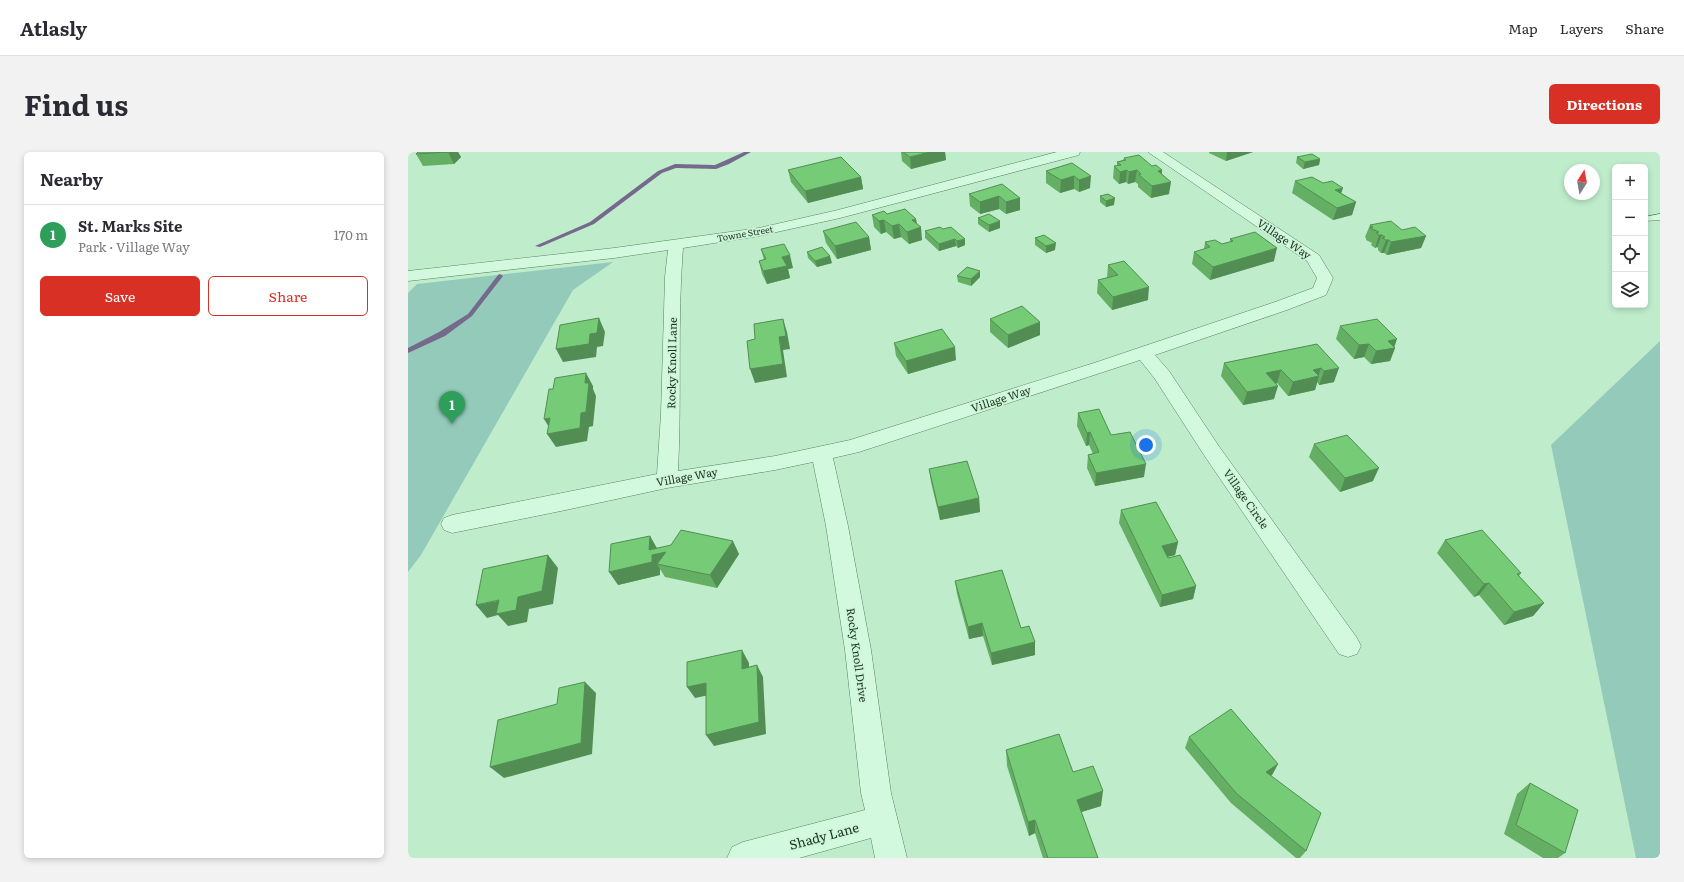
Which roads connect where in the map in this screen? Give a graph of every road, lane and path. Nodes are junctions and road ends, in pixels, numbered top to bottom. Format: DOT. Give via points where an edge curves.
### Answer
graph roads {
  1 [pos="1074,152"];
  2 [pos="1154,152"];
  3 [pos="1660,217"];
  4 [pos="1648,219"];
  5 [pos="676,246"];
  6 [pos="408,276"];
  7 [pos="1144,353"];
  8 [pos="822,453"];
  9 [pos="667,480"];
  10 [pos="452,524"];
  11 [pos="1348,646"];
  12 [pos="882,820"];
  13 [pos="743,858"];
  14 [pos="891,858"];
  1 -- 5 [label="street, Towne Street" via="840,214"];
  2 -- 7 [label="street, Village Way" via="1313,258 1325,278 1320,291"];
  3 -- 4 [label="lane"];
  5 -- 6 [label="street, Towne Street"];
  5 -- 9 [label="street, Rocky Knoll Lane"];
  7 -- 8 [label="street, Village Way" via="852,446"];
  7 -- 11 [label="street, Village Circle" via="1162,375 1211,450"];
  8 -- 9 [label="street, Village Way"];
  8 -- 12 [label="street, Rocky Knoll Drive" via="858,650 876,793"];
  9 -- 10 [label="street, Village Way"];
  12 -- 13 [label="street, Shady Lane"];
  12 -- 14 [label="street, Rocky Knoll Drive"];
}
